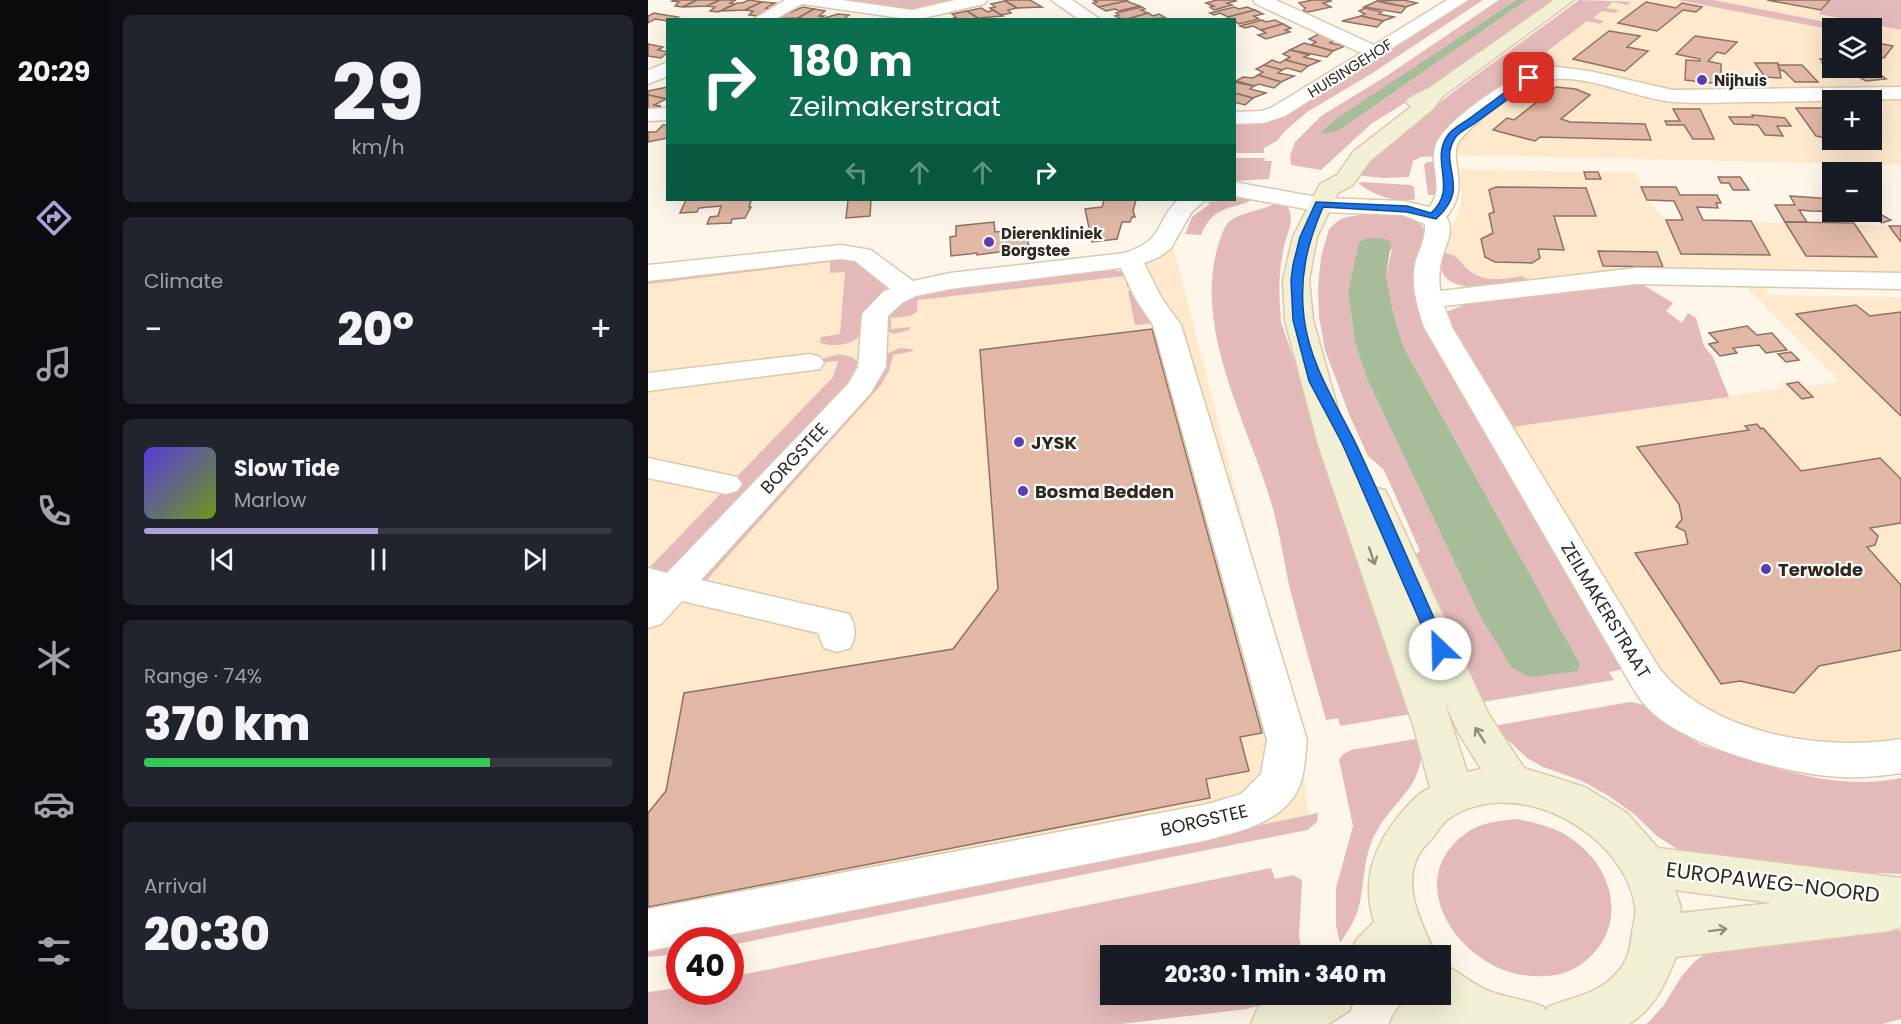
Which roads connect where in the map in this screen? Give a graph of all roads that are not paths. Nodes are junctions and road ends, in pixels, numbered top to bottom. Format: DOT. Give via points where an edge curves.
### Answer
graph roads {
  1 [pos="798,0"];
  2 [pos="805,0"];
  3 [pos="978,0"];
  4 [pos="1060,0"];
  5 [pos="1262,0"];
  6 [pos="1460,0"];
  7 [pos="1565,0"];
  8 [pos="764,18"];
  9 [pos="1090,18"];
  10 [pos="1376,51"];
  11 [pos="1901,93"];
  12 [pos="666,114"];
  13 [pos="648,115"];
  14 [pos="1236,118"];
  15 [pos="1236,188"];
  16 [pos="1324,196"];
  17 [pos="1191,201"];
  18 [pos="1420,213"];
  19 [pos="1129,260"];
  20 [pos="648,273"];
  21 [pos="1901,280"];
  22 [pos="908,290"];
  23 [pos="1430,300"];
  24 [pos="810,363"];
  25 [pos="1315,381"];
  26 [pos="648,382"];
  27 [pos="648,468"];
  28 [pos="726,484"];
  29 [pos="662,583"];
  30 [pos="648,615"];
  31 [pos="837,638"];
  32 [pos="1901,756"];
  33 [pos="1512,784"];
  34 [pos="1453,794"];
  35 [pos="1645,866"];
  36 [pos="1901,899"];
  37 [pos="1901,909"];
  38 [pos="648,930"];
  39 [pos="1660,937"];
  40 [pos="1395,945"];
  41 [pos="1453,996"];
  42 [pos="1315,1005"];
  43 [pos="1275,1024"];
  44 [pos="1414,1024"];
  45 [pos="1527,1024"];
  46 [pos="1565,1024"];
  1 -- 8 [label="street"];
  2 -- 3 [label="street" via="912,15"];
  4 -- 9 [label="street"];
  5 -- 10 [label="street"];
  6 -- 10 [label="street, HUISINGEHOF"];
  7 -- 16 [label="street" via="1436,92 1426,105 1362,156 1345,180"];
  10 -- 14 [label="street, HUISINGEHOF" via="1278,112"];
  11 -- 18 [label="street" via="1674,96 1574,75 1541,75 1520,83 1452,136 1445,153 1450,185 1444,207"];
  12 -- 13 [label="street"];
  15 -- 16 [label="street"];
  16 -- 18 [label="street"];
  16 -- 25 [label="street" via="1301,250 1296,280 1299,320"];
  17 -- 19 [label="street, BORGSTEE" via="1182,207 1162,244"];
  18 -- 23 [label="street, ZEILMAKERSTRAAT" via="1437,221 1439,232 1427,266"];
  19 -- 22 [label="street, BORGSTEE" via="950,280"];
  19 -- 38 [label="street, BORGSTEE" via="1167,325 1278,707 1287,740 1280,782 1255,808 1208,822"];
  20 -- 22 [label="street" via="847,253 862,255"];
  21 -- 23 [label="street" via="1636,276"];
  22 -- 29 [label="street, BORGSTEE" via="893,297 875,314 872,367 860,388"];
  23 -- 32 [label="street, ZEILMAKERSTRAAT" via="1439,329 1654,690 1675,710 1702,725 1769,747 1829,760"];
  24 -- 26 [label="street"];
  33 -- 25 [label="street, one-way" via="1472,721 1348,443"];
  25 -- 34 [label="street, one-way" via="1333,445 1434,728"];
  27 -- 28 [label="street"];
  29 -- 30 [label="street, BORGSTEE"];
  29 -- 31 [label="street" via="836,624"];
  33 -- 34 [label="street" via="1481,786"];
  33 -- 35 [label="street" via="1551,791 1588,807 1621,833"];
  34 -- 40 [label="street" via="1421,815 1399,847 1391,886"];
  35 -- 36 [label="street, EUROPAWEG-NOORD"];
  35 -- 39 [label="street" via="1658,901"];
  39 -- 37 [label="street, EUROPAWEG-NOORD, one-way"];
  39 -- 46 [label="street" via="1648,971 1625,1000 1592,1019"];
  41 -- 44 [label="street"];
  41 -- 45 [label="street" via="1508,1022"];
  42 -- 43 [label="street" via="1288,1022"];
}
